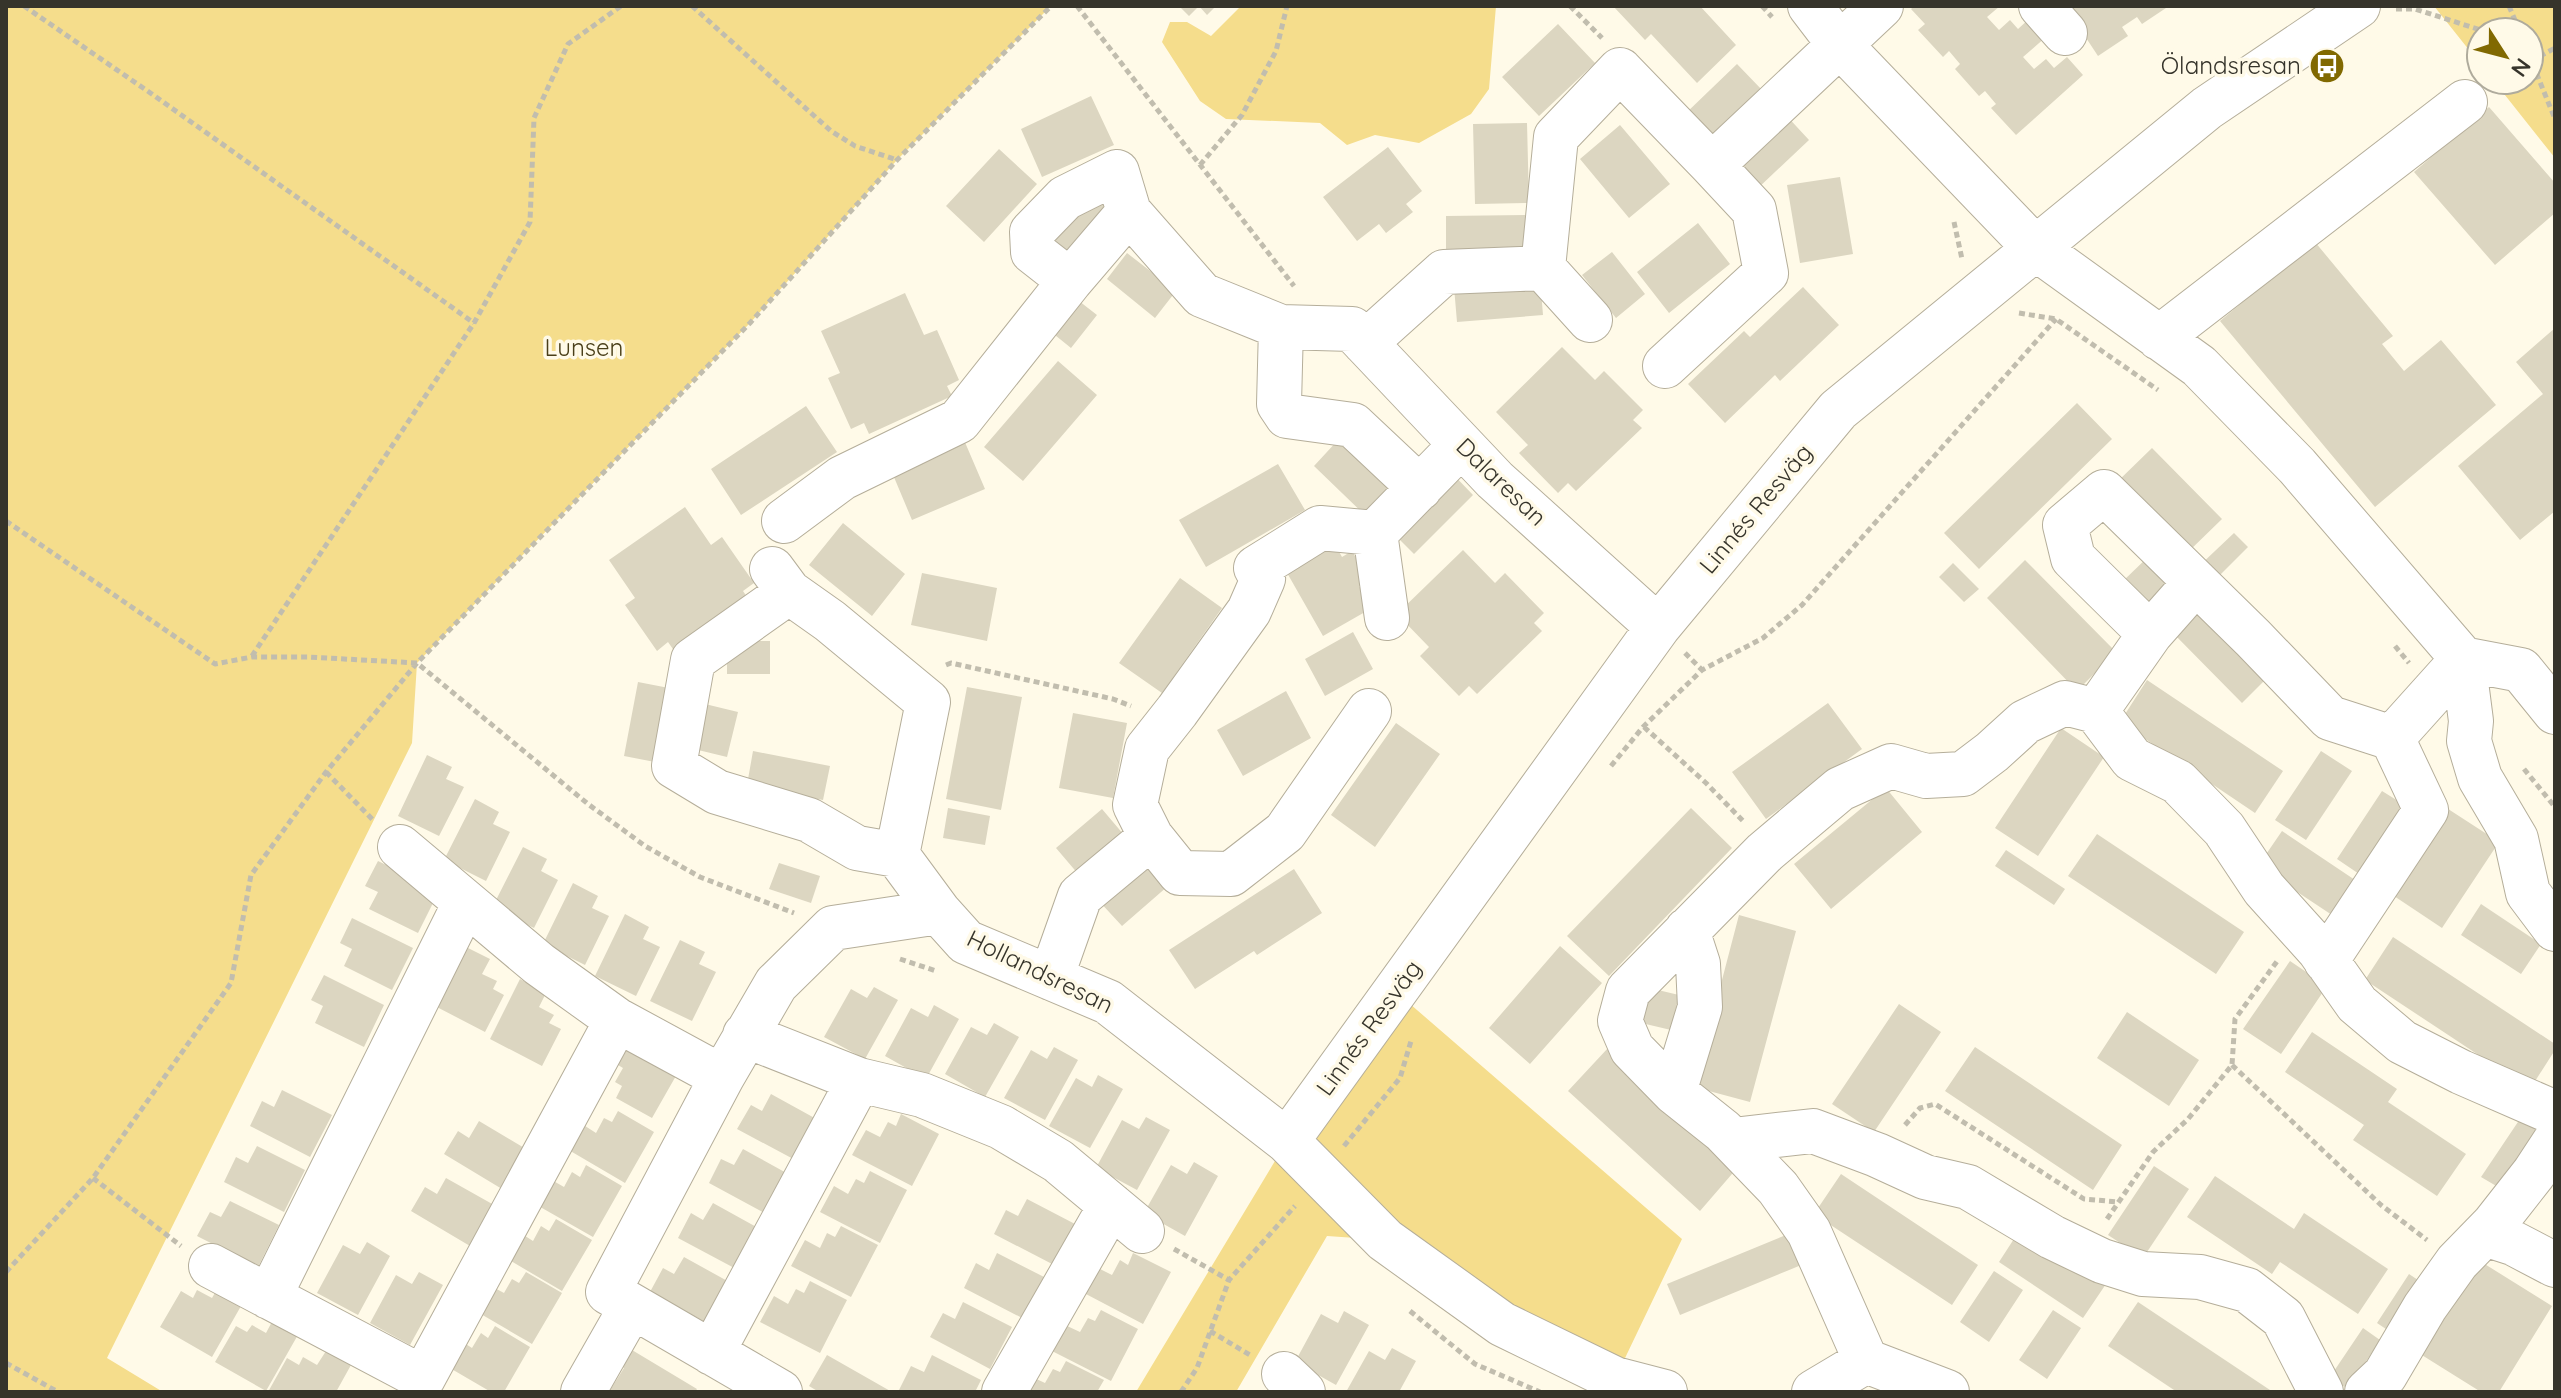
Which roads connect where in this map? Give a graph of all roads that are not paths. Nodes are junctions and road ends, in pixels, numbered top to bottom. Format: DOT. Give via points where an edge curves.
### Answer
graph roads {
  1 [pos="1810,6"];
  2 [pos="1881,6"];
  3 [pos="2357,7"];
  4 [pos="1827,56"];
  5 [pos="2465,102"];
  6 [pos="1712,165"];
  7 [pos="1129,212"];
  8 [pos="2034,247"];
  9 [pos="1543,268"];
  10 [pos="1070,281"];
  11 [pos="1590,320"];
  12 [pos="1281,327"];
  13 [pos="1348,334"];
  14 [pos="2159,338"];
  15 [pos="1665,366"];
  16 [pos="1461,445"];
  17 [pos="1420,488"];
  18 [pos="784,521"];
  19 [pos="1375,533"];
  20 [pos="2196,582"];
  21 [pos="1387,618"];
  22 [pos="1658,627"];
  23 [pos="2150,634"];
  24 [pos="2463,659"];
  25 [pos="1369,711"];
  26 [pos="2096,711"];
  27 [pos="2555,712"];
  28 [pos="2392,738"];
  29 [pos="1151,837"];
  30 [pos="400,847"];
  31 [pos="897,855"];
  32 [pos="465,903"];
  33 [pos="939,912"];
  34 [pos="2555,929"];
  35 [pos="1687,930"];
  36 [pos="2313,945"];
  37 [pos="1051,978"];
  38 [pos="617,1020"];
  39 [pos="745,1035"];
  40 [pos="722,1077"];
  41 [pos="859,1080"];
  42 [pos="1674,1092"];
  43 [pos="2555,1113"];
  44 [pos="1733,1140"];
  45 [pos="1287,1141"];
  46 [pos="2555,1141"];
  47 [pos="2471,1248"];
  48 [pos="2555,1265"];
  49 [pos="211,1266"];
  50 [pos="269,1297"];
  51 [pos="632,1306"];
  52 [pos="1866,1361"];
  53 [pos="717,1369"];
  54 [pos="583,1392"];
  55 [pos="780,1392"];
  56 [pos="1004,1392"];
  57 [pos="1665,1392"];
  58 [pos="1814,1392"];
  59 [pos="1947,1392"];
  60 [pos="2321,1392"];
  61 [pos="2367,1392"];
  1 -- 4 [label="street"];
  2 -- 4 [label="street"];
  3 -- 8 [label="street, Linnés Resväg" via="2207,108"];
  4 -- 6 [label="street"];
  4 -- 8 [label="street"];
  5 -- 14 [label="street"];
  6 -- 9 [label="street" via="1620,70 1556,137"];
  6 -- 15 [label="street" via="1754,210 1766,273"];
  7 -- 10 [label="street"];
  7 -- 10 [label="street" via="1117,172 1065,198 1032,232 1033,252"];
  7 -- 12 [label="street" via="1202,295"];
  8 -- 14 [label="street"];
  8 -- 22 [label="street, Linnés Resväg" via="1838,410"];
  9 -- 11 [label="street"];
  9 -- 13 [label="street" via="1444,272"];
  10 -- 18 [label="street" via="959,421 842,478"];
  12 -- 13 [label="street"];
  12 -- 17 [label="street" via="1279,404 1287,416 1353,425"];
  13 -- 16 [label="street, Dalaresan"];
  14 -- 24 [label="street" via="2199,366 2297,466"];
  16 -- 17 [label="street"];
  16 -- 22 [label="street, Dalaresan"];
  17 -- 19 [label="street"];
  19 -- 21 [label="street"];
  19 -- 29 [label="street" via="1320,528 1256,568 1263,579 1249,611 1147,749 1135,805"];
  20 -- 23 [label="street"];
  20 -- 23 [label="street" via="2104,492 2065,525 2073,558"];
  20 -- 28 [label="street" via="2330,718"];
  22 -- 45 [label="street, Linnés Resväg"];
  23 -- 26 [label="street"];
  24 -- 27 [label="street" via="2521,670"];
  24 -- 28 [label="street"];
  24 -- 34 [label="street" via="2469,741 2480,778 2516,839 2528,893"];
  25 -- 29 [label="street" via="1285,832 1231,874 1180,873"];
  26 -- 35 [label="street" via="2065,703 2025,722 1963,774 1926,776 1891,766 1840,789 1765,852"];
  26 -- 36 [label="street" via="2132,759 2178,782 2224,829 2264,889"];
  28 -- 36 [label="street" via="2426,810"];
  29 -- 37 [label="street" via="1080,896"];
  30 -- 32 [label="street"];
  31 -- 31 [label="street" via="857,848 809,820 717,792 674,766 693,660 781,581 872,656 932,685"];
  31 -- 33 [label="street, Hollandsresan"];
  32 -- 38 [label="street"];
  32 -- 50 [label="street"];
  33 -- 37 [label="street, Hollandsresan" via="966,942"];
  33 -- 39 [label="street" via="833,928 776,984"];
  35 -- 42 [label="street" via="1698,964 1700,1007"];
  35 -- 42 [label="street" via="1628,991 1620,1021 1632,1049"];
  36 -- 43 [label="street" via="2357,1004 2402,1042"];
  37 -- 45 [label="street, Hollandsresan" via="1108,1002"];
  38 -- 40 [label="street"];
  38 -- 50 [label="street" via="423,1378"];
  39 -- 40 [label="street"];
  39 -- 41 [label="street"];
  40 -- 51 [label="street" via="608,1292"];
  41 -- 53 [label="street"];
  41 -- 56 [label="street" via="922,1095 1001,1127 1058,1161 1126,1218"];
  42 -- 44 [label="street"];
  44 -- 52 [label="street" via="1778,1188 1809,1232"];
  44 -- 60 [label="street" via="1813,1131 1925,1177 1968,1187 2084,1253 2143,1274 2200,1277 2247,1290 2283,1318"];
  45 -- 57 [label="street, Hollandsresan" via="1307,1191 1502,1324 1615,1379"];
  46 -- 47 [label="street"];
  47 -- 48 [label="street" via="2513,1243"];
  47 -- 61 [label="street" via="2425,1307 2385,1375"];
  49 -- 50 [label="street"];
  51 -- 53 [label="street"];
  51 -- 54 [label="street"];
  52 -- 58 [label="street"];
  52 -- 59 [label="street"];
  53 -- 55 [label="street"];
}
